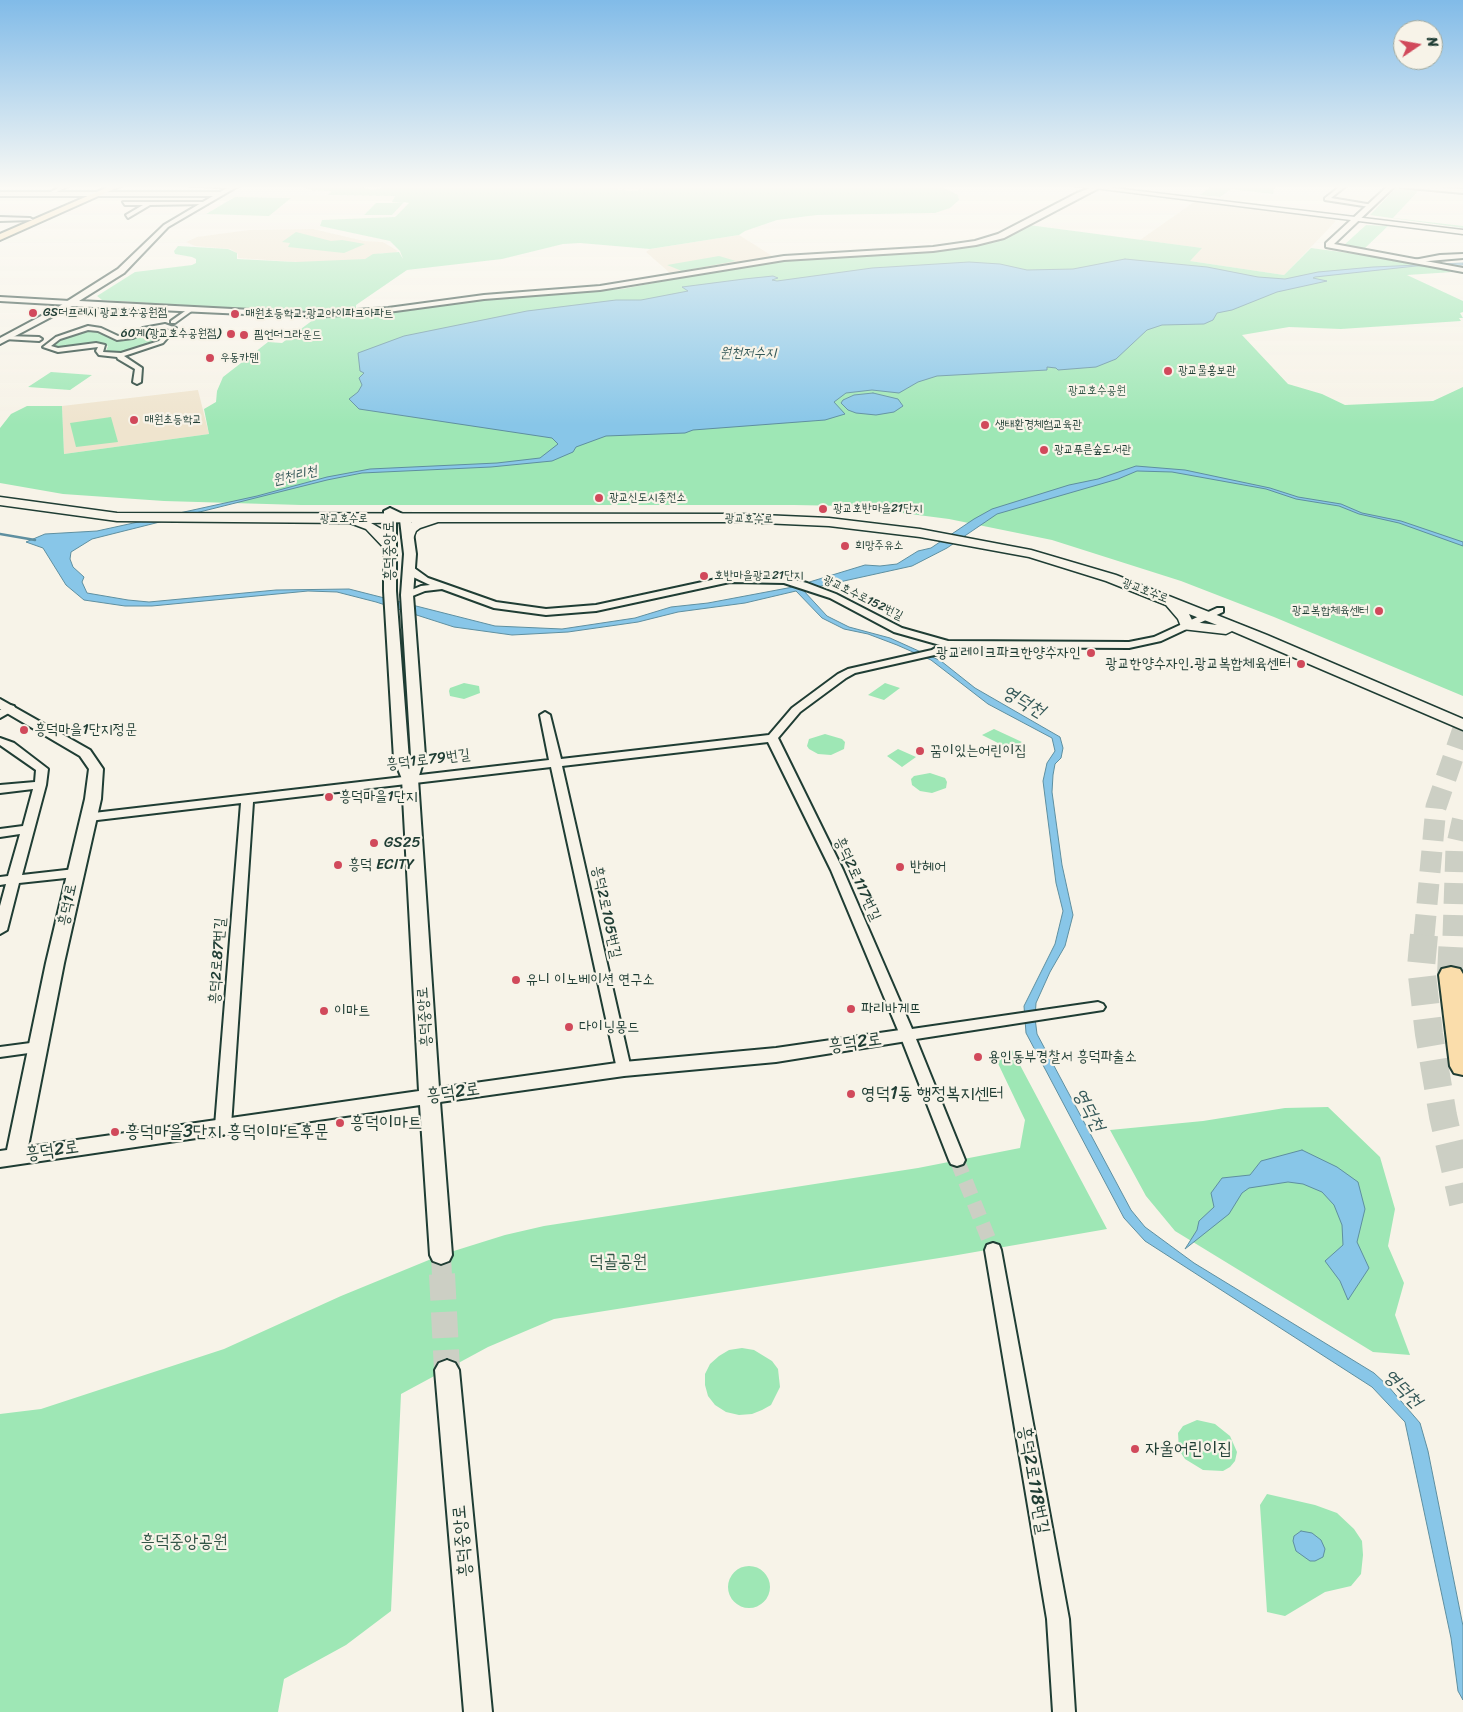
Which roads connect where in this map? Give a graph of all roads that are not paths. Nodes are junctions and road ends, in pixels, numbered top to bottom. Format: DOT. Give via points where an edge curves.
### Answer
graph roads {
  1 [pos="127,265"];
  2 [pos="744,265"];
  3 [pos="1438,265"];
  4 [pos="1462,270"];
  5 [pos="0,299"];
  6 [pos="70,303"];
  7 [pos="190,310"];
  8 [pos="173,322"];
  9 [pos="3,339"];
  10 [pos="39,340"];
  11 [pos="121,355"];
  12 [pos="137,382"];
  13 [pos="0,490"];
  14 [pos="0,495"];
  15 [pos="35,499"];
  16 [pos="0,502"];
  17 [pos="389,515"];
  18 [pos="405,518"];
  19 [pos="462,518"];
  20 [pos="323,519"];
  21 [pos="924,531"];
  22 [pos="408,538"];
  23 [pos="983,541"];
  24 [pos="388,546"];
  25 [pos="410,568"];
  26 [pos="407,595"];
  27 [pos="466,595"];
  28 [pos="1166,599"];
  29 [pos="1213,613"];
  30 [pos="1186,626"];
  31 [pos="1262,638"];
  32 [pos="948,644"];
  33 [pos="3,709"];
  34 [pos="1463,714"];
  35 [pos="545,715"];
  36 [pos="1463,725"];
  37 [pos="772,738"];
  38 [pos="3,746"];
  39 [pos="556,762"];
  40 [pos="410,779"];
  41 [pos="40,785"];
  42 [pos="0,789"];
  43 [pos="247,798"];
  44 [pos="88,817"];
  45 [pos="28,829"];
  46 [pos="0,833"];
  47 [pos="75,872"];
  48 [pos="14,880"];
  49 [pos="0,881"];
  50 [pos="0,930"];
  51 [pos="1451,975"];
  52 [pos="1098,1007"];
  53 [pos="907,1035"];
  54 [pos="38,1047"];
  55 [pos="0,1052"];
  56 [pos="1463,1066"];
  57 [pos="624,1070"];
  58 [pos="431,1096"];
  59 [pos="223,1126"];
  60 [pos="8,1158"];
  61 [pos="957,1160"];
  62 [pos="993,1250"];
  63 [pos="441,1255"];
  64 [pos="447,1370"];
  65 [pos="478,1712"];
  66 [pos="1064,1712"];
  1 -- 6 [label="street"];
  2 -- 7 [label="street" via="628,285 476,297 344,314"];
  3 -- 4 [label="street"];
  5 -- 6 [label="street"];
  6 -- 7 [label="street"];
  6 -- 9 [label="street"];
  7 -- 8 [label="street"];
  9 -- 10 [label="street"];
  11 -- 11 [label="street" via="157,345 173,328 160,326 145,329 131,337 117,338 99,329 88,328 58,338 46,347 58,350 96,345 103,346 101,354"];
  11 -- 12 [label="street" via="120,358 139,368"];
  13 -- 15 [label="main road"];
  14 -- 15 [label="main road, 광교호수로"];
  15 -- 17 [label="main road, 광교호수로" via="150,510"];
  16 -- 20 [label="main road, 광교호수로" via="117,517"];
  17 -- 18 [label="main road, 광교호수로"];
  17 -- 20 [label="main road, 광교호수로"];
  17 -- 21 [label="main road, 광교호수로" via="740,512 834,516"];
  17 -- 24 [label="street, 흥덕중앙로"];
  18 -- 19 [label="main road, 광교호수로"];
  18 -- 22 [label="street, 흥덕중앙로"];
  19 -- 21 [label="main road, 광교호수로" via="740,518"];
  19 -- 22 [label="main road" via="416,526 410,530"];
  20 -- 24 [label="main road" via="370,526 380,533"];
  21 -- 23 [label="main road, 광교호수로"];
  22 -- 25 [label="street, 흥덕중앙로"];
  23 -- 28 [label="main road, 광교호수로" via="1064,562"];
  23 -- 29 [label="main road, 광교호수로" via="1076,558 1173,590"];
  24 -- 40 [label="street, 흥덕중앙로" via="401,759"];
  25 -- 26 [label="street, 흥덕중앙로"];
  25 -- 27 [label="street, 광교호수로152번길" via="425,580"];
  26 -- 27 [label="street" via="430,587"];
  26 -- 40 [label="street, 흥덕중앙로" via="418,756"];
  27 -- 32 [label="street, 광교호수로152번길" via="510,608 566,612 730,578 769,578 795,582 833,596 898,630"];
  28 -- 29 [label="main road, 광교호수로"];
  28 -- 30 [label="main road" via="1178,608"];
  29 -- 30 [label="street, 광교호수로152번길"];
  29 -- 31 [label="main road, 광교호수로"];
  29 -- 34 [label="main road, 광교호수로"];
  30 -- 31 [label="main road"];
  30 -- 32 [label="street, 광교호수로152번길" via="1157,639 1129,645"];
  31 -- 36 [label="main road, 광교호수로"];
  32 -- 37 [label="street" via="934,652 842,676 796,710"];
  33 -- 44 [label="street, 흥덕1로" via="85,753 96,769"];
  35 -- 39 [label="street, 흥덕2로105번길"];
  37 -- 39 [label="street, 흥덕1로79번길"];
  37 -- 53 [label="street, 흥덕2로117번길" via="837,870"];
  38 -- 41 [label="street" via="42,770"];
  39 -- 40 [label="street, 흥덕1로79번길"];
  39 -- 57 [label="street, 흥덕2로105번길"];
  40 -- 43 [label="street, 흥덕1로79번길"];
  40 -- 58 [label="street, 흥덕중앙로"];
  41 -- 42 [label="street"];
  41 -- 45 [label="street"];
  43 -- 44 [label="street, 흥덕1로79번길"];
  43 -- 59 [label="street, 흥덕2로87번길"];
  44 -- 47 [label="street, 흥덕1로"];
  45 -- 46 [label="street"];
  45 -- 48 [label="street"];
  47 -- 48 [label="street"];
  47 -- 54 [label="street, 흥덕1로"];
  48 -- 49 [label="street"];
  48 -- 50 [label="street"];
  51 -- 56 [label="highway"];
  52 -- 53 [label="street"];
  53 -- 57 [label="street, 흥덕2로" via="776,1055"];
  53 -- 61 [label="street"];
  54 -- 55 [label="street"];
  54 -- 60 [label="street, 흥덕1로"];
  57 -- 58 [label="street, 흥덕2로"];
  58 -- 59 [label="street, 흥덕2로"];
  58 -- 63 [label="street, 흥덕중앙로"];
  59 -- 60 [label="street, 흥덕2로"];
  62 -- 66 [label="street, 흥덕2로118번길" via="1058,1618"];
  64 -- 65 [label="street, 흥덕중앙로"];
}
